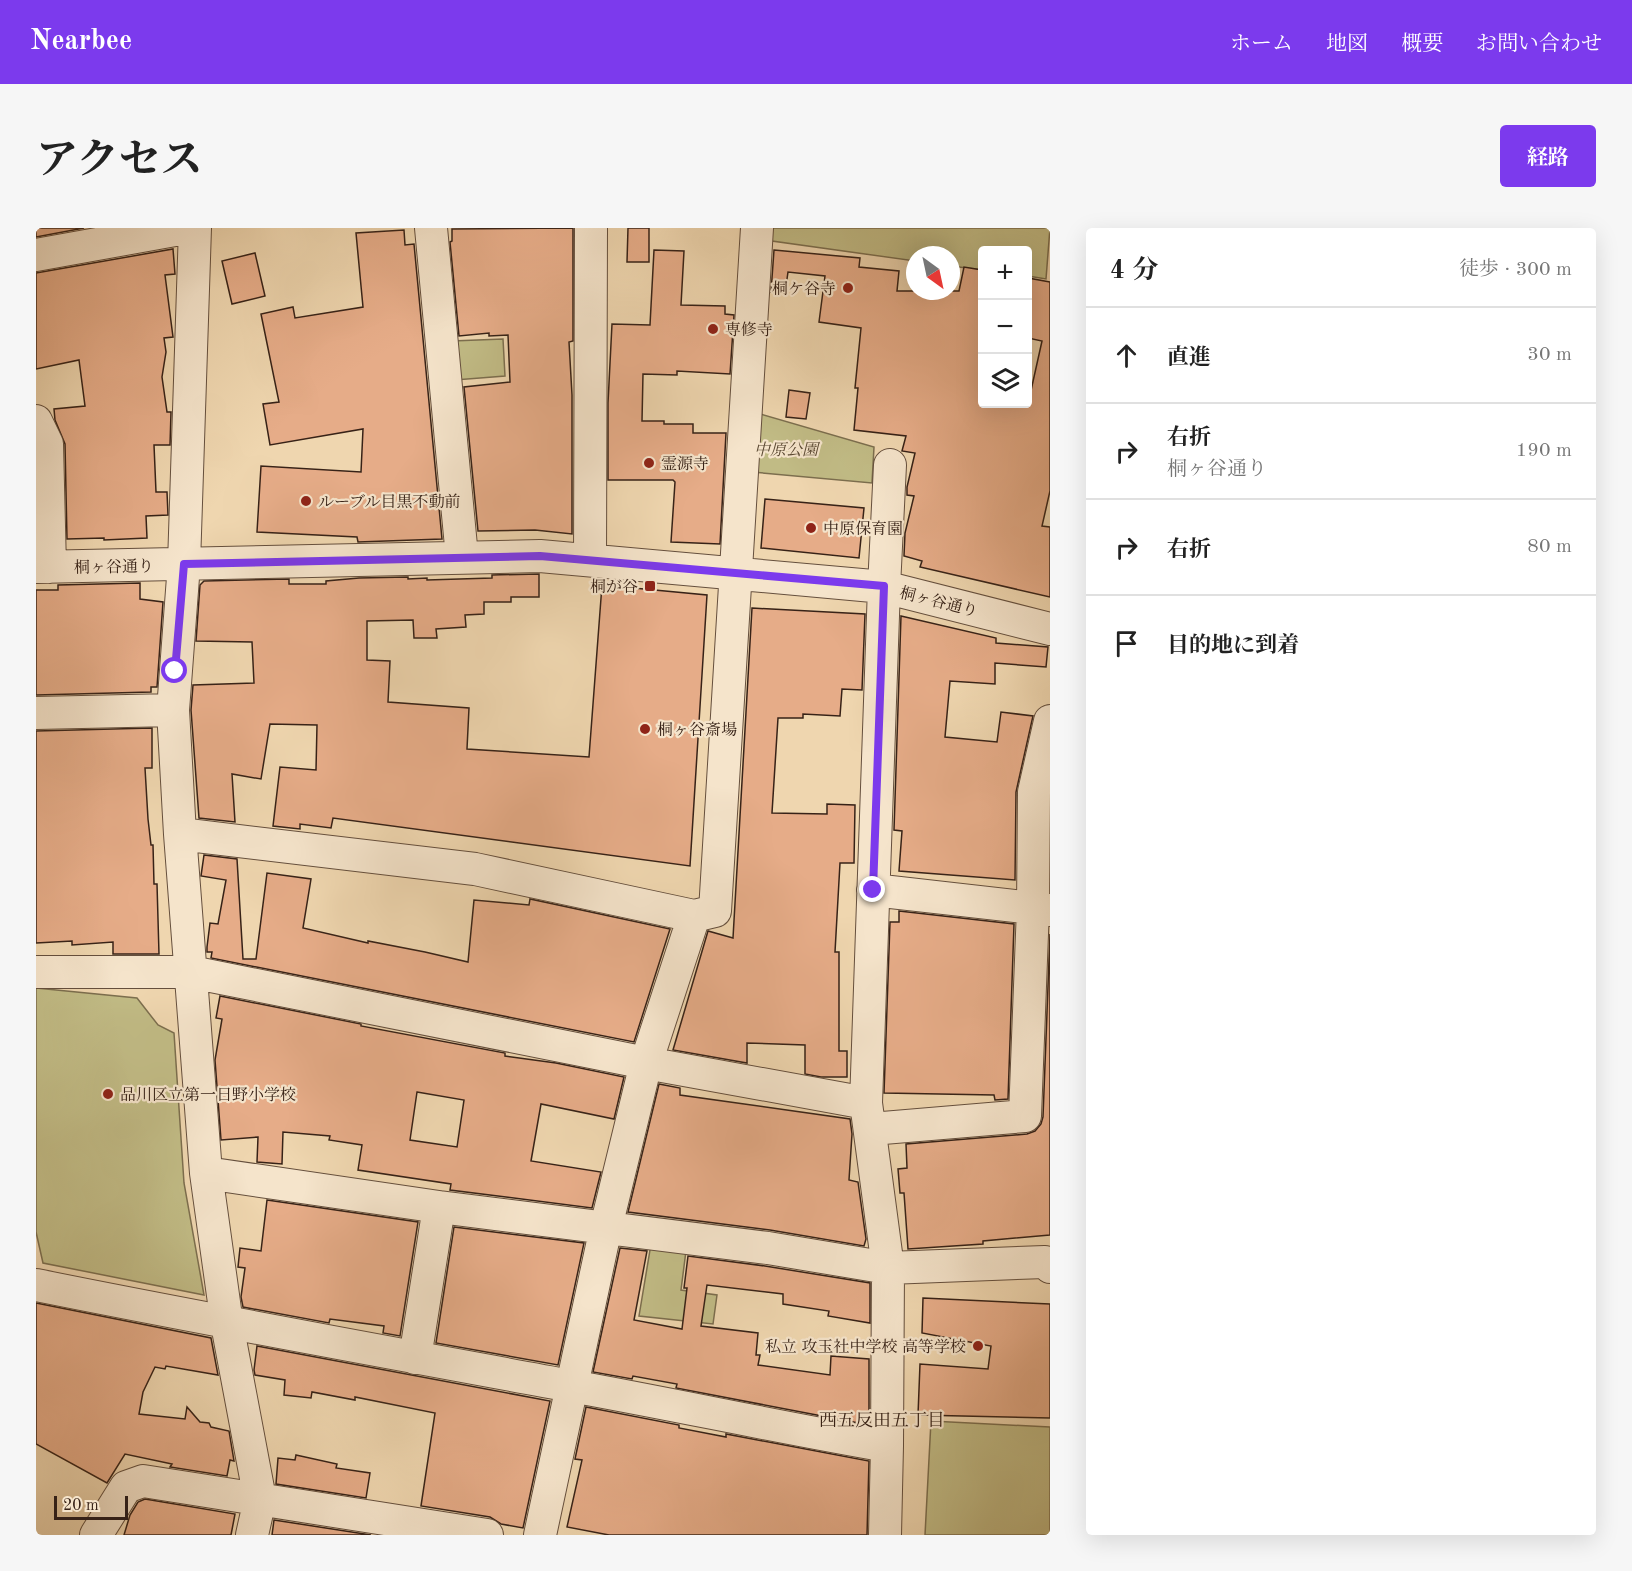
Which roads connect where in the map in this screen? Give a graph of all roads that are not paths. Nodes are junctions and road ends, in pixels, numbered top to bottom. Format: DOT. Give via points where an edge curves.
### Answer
graph roads {
  1 [pos="186,228"];
  2 [pos="195,228"];
  3 [pos="431,228"];
  4 [pos="591,228"];
  5 [pos="757,228"];
  6 [pos="36,255"];
  7 [pos="36,421"];
  8 [pos="890,465"];
  9 [pos="462,557"];
  10 [pos="590,560"];
  11 [pos="184,564"];
  12 [pos="43,567"];
  13 [pos="735,573"];
  14 [pos="884,586"];
  15 [pos="1050,630"];
  16 [pos="173,710"];
  17 [pos="36,713"];
  18 [pos="1050,721"];
  19 [pos="180,834"];
  20 [pos="873,890"];
  21 [pos="1041,909"];
  22 [pos="694,916"];
  23 [pos="36,972"];
  24 [pos="191,972"];
  25 [pos="646,1063"];
  26 [pos="868,1116"];
  27 [pos="206,1173"];
  28 [pos="439,1207"];
  29 [pos="606,1227"];
  30 [pos="1050,1267"];
  31 [pos="888,1268"];
  32 [pos="36,1285"];
  33 [pos="227,1324"];
  34 [pos="416,1358"];
  35 [pos="572,1386"];
  36 [pos="888,1446"];
  37 [pos="260,1498"];
  38 [pos="96,1535"];
  39 [pos="252,1535"];
  40 [pos="487,1535"];
  41 [pos="540,1535"];
  42 [pos="885,1535"];
  1 -- 6 [label="street"];
  2 -- 11 [label="street"];
  3 -- 9 [label="street"];
  4 -- 10 [label="street"];
  5 -- 13 [label="street"];
  7 -- 12 [label="street" via="48,444"];
  8 -- 14 [label="street"];
  9 -- 10 [label="street, 桐ヶ谷通り"];
  9 -- 11 [label="street, 桐ヶ谷通り"];
  10 -- 13 [label="street, 桐ヶ谷通り"];
  11 -- 12 [label="street, 桐ヶ谷通り"];
  11 -- 16 [label="street"];
  13 -- 14 [label="street, 桐ヶ谷通り"];
  13 -- 22 [label="street" via="715,911"];
  14 -- 15 [label="street, 桐ヶ谷通り"];
  14 -- 20 [label="street"];
  16 -- 17 [label="street"];
  16 -- 19 [label="street"];
  18 -- 21 [label="street" via="1034,792"];
  19 -- 22 [label="street" via="475,869"];
  19 -- 24 [label="street"];
  20 -- 21 [label="street"];
  20 -- 26 [label="street"];
  21 -- 26 [label="street" via="1025,1116"];
  22 -- 25 [label="street"];
  23 -- 24 [label="street"];
  24 -- 25 [label="street"];
  24 -- 27 [label="street"];
  25 -- 26 [label="street"];
  25 -- 29 [label="street"];
  26 -- 31 [label="street"];
  27 -- 28 [label="street"];
  27 -- 33 [label="street"];
  28 -- 29 [label="street"];
  28 -- 34 [label="street"];
  29 -- 31 [label="street"];
  29 -- 35 [label="street"];
  30 -- 31 [label="street" via="1045,1262"];
  31 -- 36 [label="street"];
  32 -- 33 [label="street"];
  33 -- 34 [label="street"];
  33 -- 37 [label="street"];
  34 -- 35 [label="street"];
  35 -- 36 [label="street"];
  35 -- 41 [label="street"];
  36 -- 42 [label="street"];
  37 -- 38 [label="street" via="143,1481 126,1487"];
  37 -- 39 [label="street"];
  37 -- 40 [label="street"];
}
